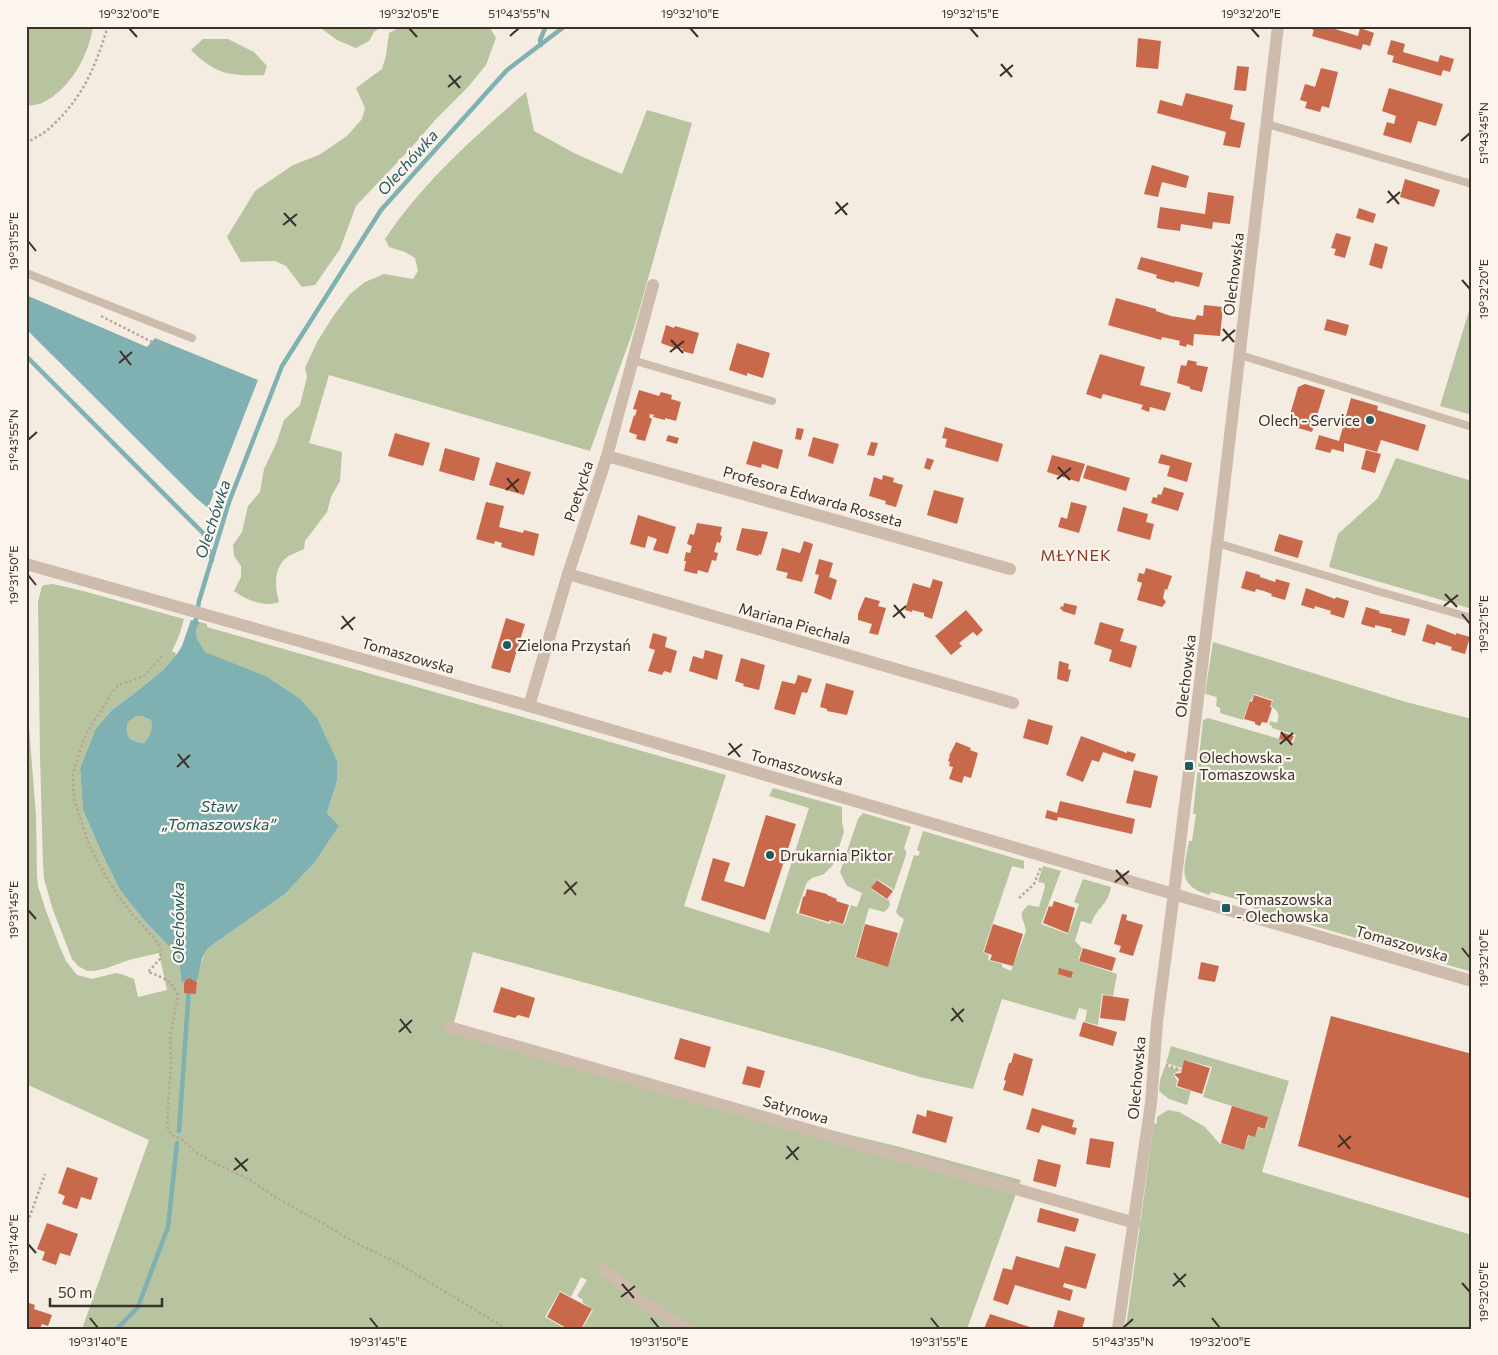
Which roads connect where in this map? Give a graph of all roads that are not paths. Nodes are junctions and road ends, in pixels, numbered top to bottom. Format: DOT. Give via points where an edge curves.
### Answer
graph roads {
  1 [pos="1278,26"];
  2 [pos="1267,124"];
  3 [pos="1472,184"];
  4 [pos="26,273"];
  5 [pos="653,285"];
  6 [pos="192,338"];
  7 [pos="1240,355"];
  8 [pos="632,360"];
  9 [pos="772,401"];
  10 [pos="1472,427"];
  11 [pos="607,456"];
  12 [pos="1218,543"];
  13 [pos="26,564"];
  14 [pos="1010,568"];
  15 [pos="568,574"];
  16 [pos="1472,618"];
  17 [pos="1013,703"];
  18 [pos="528,706"];
  19 [pos="1174,893"];
  20 [pos="1472,981"];
  21 [pos="449,1027"];
  22 [pos="1135,1224"];
  23 [pos="604,1269"];
  24 [pos="688,1329"];
  25 [pos="1118,1329"];
  1 -- 2 [label="street, Olechowska"];
  2 -- 3 [label="lane"];
  2 -- 7 [label="street, Olechowska"];
  4 -- 6 [label="lane"];
  5 -- 8 [label="street, Poetycka"];
  7 -- 10 [label="lane"];
  7 -- 12 [label="street, Olechowska"];
  8 -- 9 [label="lane"];
  8 -- 11 [label="street, Poetycka"];
  11 -- 14 [label="street, Profesora Edwarda Rosseta"];
  11 -- 15 [label="street, Poetycka"];
  12 -- 16 [label="lane"];
  12 -- 19 [label="street, Olechowska"];
  13 -- 18 [label="street, Tomaszowska"];
  15 -- 17 [label="street, Mariana Piechala"];
  15 -- 18 [label="street, Poetycka"];
  18 -- 19 [label="street, Tomaszowska"];
  19 -- 20 [label="street, Tomaszowska"];
  19 -- 22 [label="street, Olechowska"];
  21 -- 22 [label="street, Satynowa"];
  22 -- 25 [label="street, Olechowska"];
  23 -- 24 [label="street" via="640,1301"];
}
